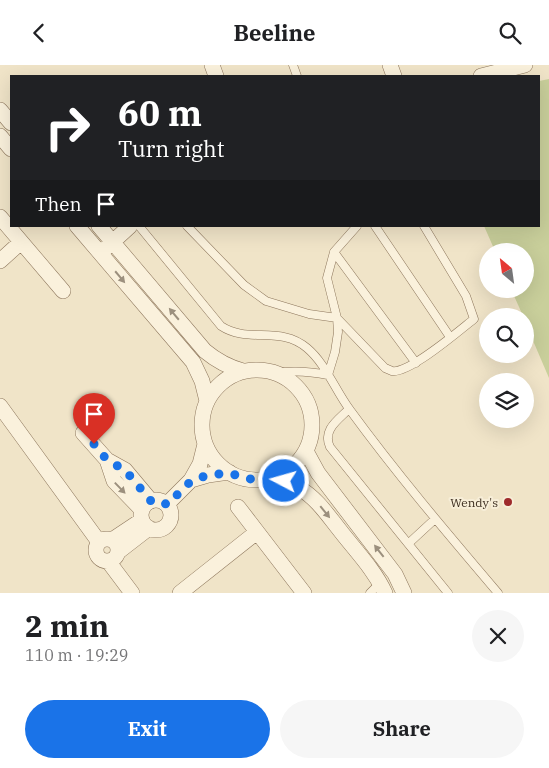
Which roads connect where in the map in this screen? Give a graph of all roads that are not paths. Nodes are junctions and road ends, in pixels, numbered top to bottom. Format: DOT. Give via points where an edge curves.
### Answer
graph roads {
  1 [pos="525,65"];
  2 [pos="486,75"];
  3 [pos="0,110"];
  4 [pos="10,122"];
  5 [pos="0,136"];
  6 [pos="10,148"];
  7 [pos="0,217"];
  8 [pos="78,227"];
  9 [pos="100,227"];
  10 [pos="129,227"];
  11 [pos="140,227"];
  12 [pos="188,227"];
  13 [pos="356,227"];
  14 [pos="376,227"];
  15 [pos="425,227"];
  16 [pos="21,242"];
  17 [pos="113,242"];
  18 [pos="334,252"];
  19 [pos="101,253"];
  20 [pos="0,261"];
  21 [pos="63,291"];
  22 [pos="337,318"];
  23 [pos="450,337"];
  24 [pos="416,363"];
  25 [pos="243,371"];
  26 [pos="274,373"];
  27 [pos="328,375"];
  28 [pos="207,401"];
  29 [pos="0,406"];
  30 [pos="349,409"];
  31 [pos="84,433"];
  32 [pos="205,444"];
  33 [pos="306,451"];
  34 [pos="229,473"];
  35 [pos="270,478"];
  36 [pos="191,481"];
  37 [pos="167,505"];
  38 [pos="238,507"];
  39 [pos="146,515"];
  40 [pos="435,519"];
  41 [pos="257,532"];
  42 [pos="409,543"];
  43 [pos="109,549"];
  44 [pos="378,590"];
  45 [pos="132,593"];
  46 [pos="180,593"];
  47 [pos="304,593"];
  48 [pos="404,593"];
  49 [pos="448,593"];
  50 [pos="498,593"];
  1 -- 2 [label="street"];
  3 -- 4 [label="street"];
  5 -- 6 [label="street"];
  7 -- 16 [label="street"];
  8 -- 19 [label="street"];
  9 -- 17 [label="street"];
  10 -- 17 [label="street"];
  11 -- 27 [label="lane" via="221,326 234,333 283,336 295,340 315,356"];
  12 -- 22 [label="lane" via="244,285 266,301 309,314"];
  13 -- 18 [label="lane"];
  14 -- 23 [label="lane"];
  15 -- 23 [label="lane" via="466,296 474,319"];
  16 -- 20 [label="street"];
  16 -- 21 [label="street"];
  17 -- 19 [label="street"];
  25 -- 17 [label="street, one-way" via="216,361 205,351"];
  18 -- 22 [label="lane" via="327,278"];
  18 -- 24 [label="lane"];
  19 -- 28 [label="street, one-way" via="193,362"];
  22 -- 24 [label="lane" via="385,368 399,370"];
  22 -- 27 [label="lane" via="335,353"];
  23 -- 24 [label="lane"];
  25 -- 26 [label="street"];
  25 -- 28 [label="street" via="228,377"];
  26 -- 27 [label="lane" via="292,370"];
  26 -- 33 [label="street" via="301,390 310,409 312,430"];
  27 -- 30 [label="lane"];
  28 -- 32 [label="street" via="202,423"];
  29 -- 43 [label="street"];
  30 -- 40 [label="lane"];
  30 -- 42 [label="lane" via="329,429 328,444"];
  31 -- 39 [label="street" via="107,460 114,481"];
  32 -- 34 [label="street" via="214,460"];
  32 -- 36 [label="street"];
  33 -- 35 [label="street" via="291,469"];
  48 -- 33 [label="street, one-way" via="395,574 318,473"];
  34 -- 35 [label="street" via="249,479"];
  34 -- 36 [label="street"];
  35 -- 44 [label="street, one-way" via="284,481 310,495 366,563"];
  36 -- 37 [label="street"];
  37 -- 39 [label="street" via="162,501"];
  37 -- 39 [label="street" via="171,514 168,524 159,530"];
  38 -- 41 [label="street"];
  39 -- 43 [label="street"];
  40 -- 42 [label="lane"];
  40 -- 50 [label="lane"];
  41 -- 46 [label="street"];
  41 -- 47 [label="street"];
  42 -- 49 [label="lane"];
  43 -- 45 [label="street"];
}
